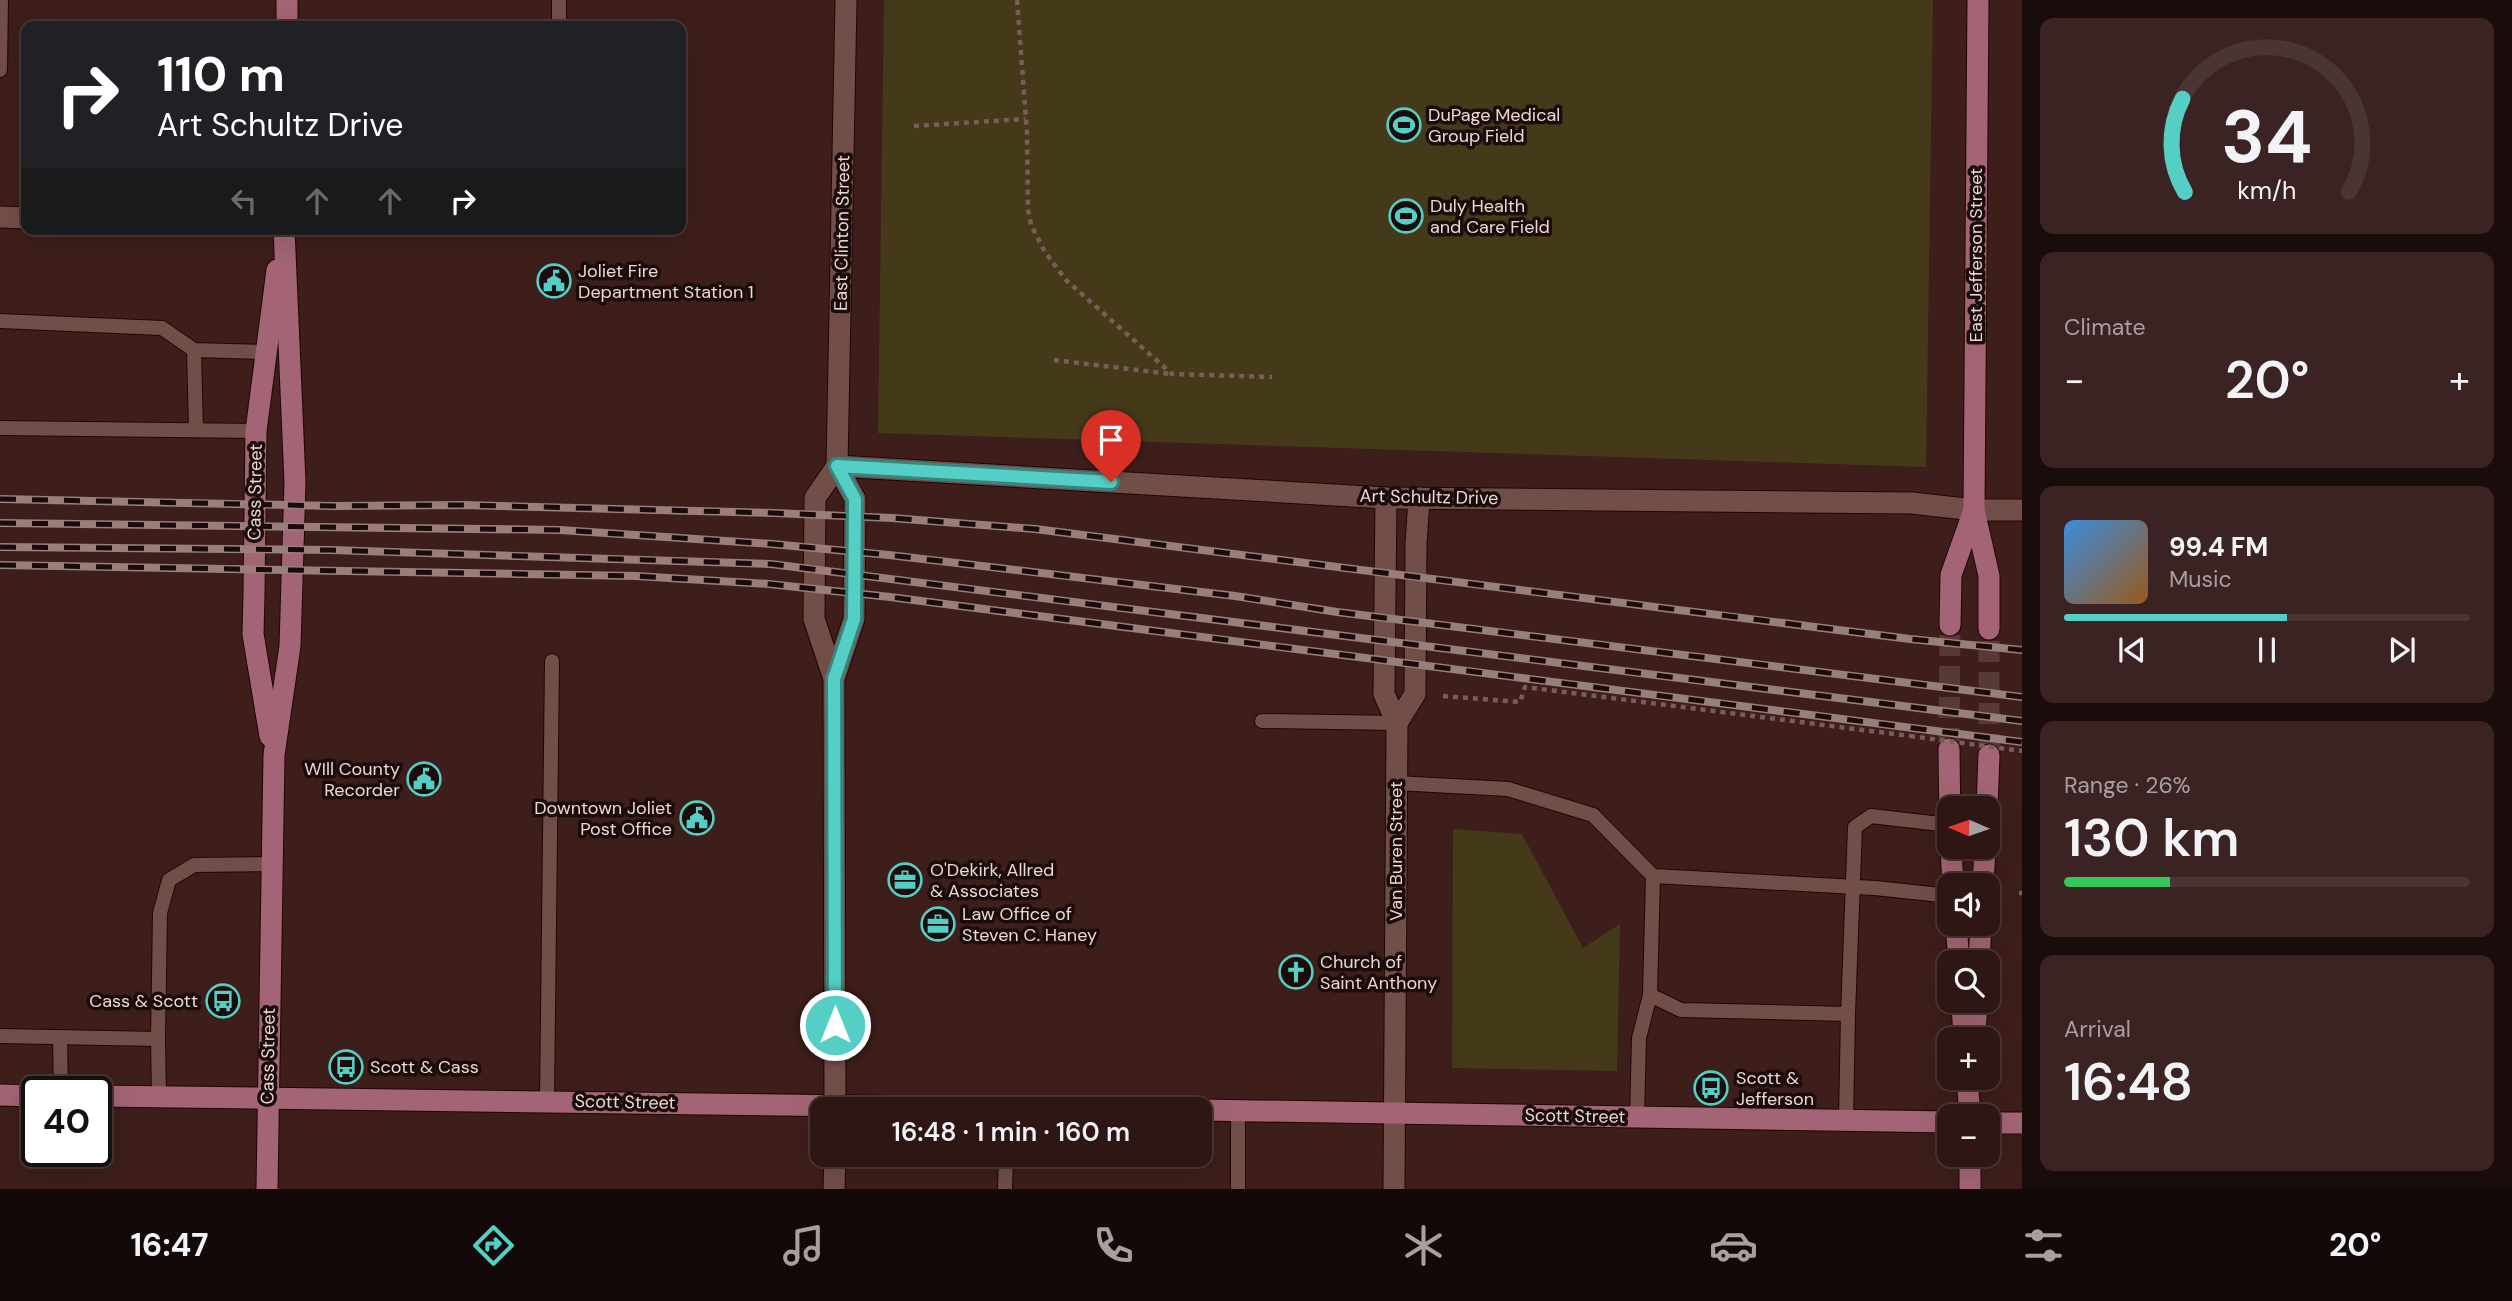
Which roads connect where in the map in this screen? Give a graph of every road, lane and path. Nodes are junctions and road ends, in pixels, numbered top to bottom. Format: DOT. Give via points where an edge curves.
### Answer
graph roads {
  1 [pos="1,0"];
  2 [pos="287,0"];
  3 [pos="559,0"];
  4 [pos="846,0"];
  5 [pos="1017,0"];
  6 [pos="1978,0"];
  7 [pos="287,21"];
  8 [pos="559,21"];
  9 [pos="0,70"];
  10 [pos="1026,119"];
  11 [pos="915,126"];
  12 [pos="0,218"];
  13 [pos="21,218"];
  14 [pos="282,235"];
  15 [pos="283,235"];
  16 [pos="0,321"];
  17 [pos="194,350"];
  18 [pos="266,352"];
  19 [pos="1054,360"];
  20 [pos="1172,374"];
  21 [pos="1272,377"];
  22 [pos="0,428"];
  23 [pos="196,430"];
  24 [pos="256,431"];
  25 [pos="837,466"];
  26 [pos="1386,498"];
  27 [pos="1419,498"];
  28 [pos="1974,510"];
  29 [pos="2022,510"];
  30 [pos="1950,625"];
  31 [pos="1989,629"];
  32 [pos="552,661"];
  33 [pos="834,679"];
  34 [pos="1457,696"];
  35 [pos="1262,721"];
  36 [pos="1397,723"];
  37 [pos="1949,749"];
  38 [pos="2022,751"];
  39 [pos="274,755"];
  40 [pos="1989,755"];
  41 [pos="1396,783"];
  42 [pos="1949,796"];
  43 [pos="1987,796"];
  44 [pos="1937,824"];
  45 [pos="272,864"];
  46 [pos="1653,876"];
  47 [pos="1853,887"];
  48 [pos="1937,895"];
  49 [pos="1650,995"];
  50 [pos="1848,1014"];
  51 [pos="0,1036"];
  52 [pos="60,1037"];
  53 [pos="158,1039"];
  54 [pos="61,1076"];
  55 [pos="0,1095"];
  56 [pos="21,1096"];
  57 [pos="112,1096"];
  58 [pos="159,1097"];
  59 [pos="835,1097"];
  60 [pos="268,1098"];
  61 [pos="547,1101"];
  62 [pos="810,1106"];
  63 [pos="1212,1110"];
  64 [pos="1238,1111"];
  65 [pos="1395,1114"];
  66 [pos="1637,1117"];
  67 [pos="1846,1120"];
  68 [pos="1937,1122"];
  69 [pos="2000,1123"];
  70 [pos="2022,1123"];
  71 [pos="835,1167"];
  72 [pos="1006,1167"];
  73 [pos="1970,1167"];
  74 [pos="267,1189"];
  75 [pos="834,1189"];
  76 [pos="1005,1189"];
  77 [pos="1238,1189"];
  78 [pos="1394,1189"];
  79 [pos="1970,1189"];
  1 -- 9 [label="lane"];
  2 -- 7 [label="main road"];
  3 -- 8 [label="lane"];
  4 -- 25 [label="street, East Clinton Street"];
  5 -- 10 [label="path"];
  6 -- 28 [label="main road, East Jefferson Street"];
  10 -- 11 [label="path"];
  10 -- 20 [label="path" via="1028,210 1045,252 1066,280"];
  12 -- 13 [label="street"];
  14 -- 18 [label="main road, Cass Street"];
  15 -- 39 [label="main road, Cass Street" via="295,482 293,596"];
  16 -- 17 [label="lane" via="162,328"];
  17 -- 18 [label="lane"];
  17 -- 23 [label="lane"];
  18 -- 24 [label="main road, Cass Street"];
  19 -- 20 [label="path"];
  20 -- 21 [label="path"];
  22 -- 23 [label="lane"];
  23 -- 24 [label="lane"];
  24 -- 39 [label="main road, Cass Street" via="253,634"];
  25 -- 26 [label="street, Art Schultz Drive"];
  25 -- 33 [label="street, East Clinton Street" via="855,499 854,619"];
  25 -- 33 [label="street, East Clinton Street" via="815,498 814,619"];
  26 -- 27 [label="street, Art Schultz Drive"];
  26 -- 36 [label="street, Van Buren Street" via="1384,694"];
  27 -- 28 [label="street, Art Schultz Drive" via="1912,503"];
  27 -- 36 [label="street" via="1415,694"];
  28 -- 29 [label="street, Art Schultz Drive"];
  28 -- 30 [label="main road, East Jefferson Street" via="1951,575"];
  28 -- 31 [label="main road, East Jefferson Street" via="1989,576"];
  32 -- 61 [label="lane"];
  33 -- 59 [label="street, East Clinton Street"];
  34 -- 38 [label="path, bridge" via="1520,702 1524,687"];
  35 -- 36 [label="lane"];
  36 -- 41 [label="street, Van Buren Street"];
  37 -- 42 [label="main road"];
  39 -- 45 [label="main road, Cass Street"];
  40 -- 43 [label="main road"];
  41 -- 46 [label="lane" via="1508,789 1593,815"];
  41 -- 65 [label="street, Van Buren Street"];
  44 -- 47 [label="lane" via="1871,816 1855,827"];
  45 -- 53 [label="lane" via="194,865 169,880 160,913"];
  45 -- 60 [label="main road, Cass Street"];
  46 -- 47 [label="lane"];
  46 -- 49 [label="lane"];
  47 -- 48 [label="lane"];
  47 -- 50 [label="lane"];
  49 -- 50 [label="lane" via="1681,1010"];
  49 -- 66 [label="lane" via="1639,1038"];
  50 -- 67 [label="lane"];
  51 -- 52 [label="lane"];
  52 -- 53 [label="lane"];
  52 -- 54 [label="lane"];
  53 -- 58 [label="lane"];
  55 -- 56 [label="main road"];
  57 -- 58 [label="main road, Scott Street"];
  58 -- 60 [label="main road, Scott Street"];
  60 -- 61 [label="main road, Scott Street"];
  60 -- 74 [label="main road, Cass Street"];
  61 -- 62 [label="main road, Scott Street"];
  63 -- 64 [label="main road, Scott Street"];
  64 -- 65 [label="main road, Scott Street"];
  64 -- 77 [label="lane"];
  65 -- 66 [label="main road, Scott Street"];
  65 -- 78 [label="street, Van Buren Street"];
  66 -- 67 [label="main road, Scott Street"];
  67 -- 68 [label="main road, Scott Street"];
  69 -- 70 [label="main road"];
  71 -- 75 [label="street"];
  72 -- 76 [label="lane"];
  73 -- 79 [label="main road"];
}
